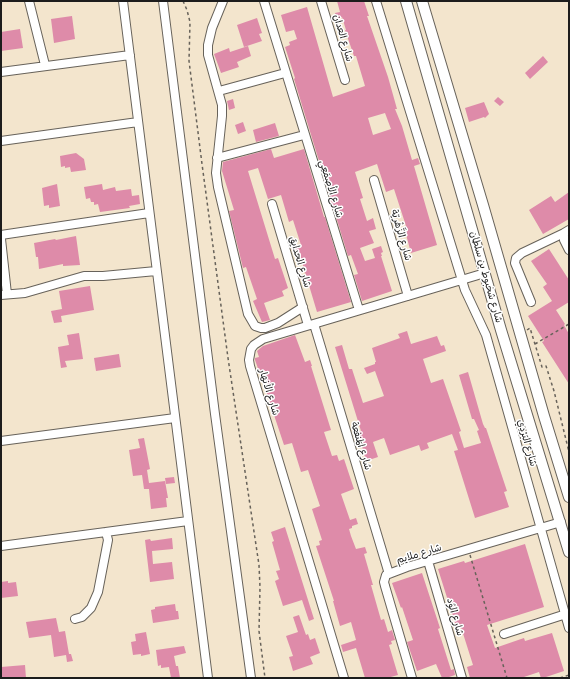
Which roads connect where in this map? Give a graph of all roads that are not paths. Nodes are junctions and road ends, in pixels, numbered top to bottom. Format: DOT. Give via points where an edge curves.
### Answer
graph roads {
  1 [pos="29,1"];
  2 [pos="123,1"];
  3 [pos="163,1"];
  4 [pos="222,1"];
  5 [pos="264,1"];
  6 [pos="321,1"];
  7 [pos="376,1"];
  8 [pos="406,1"];
  9 [pos="422,1"];
  10 [pos="130,55"];
  11 [pos="45,66"];
  12 [pos="1,72"];
  13 [pos="285,73"];
  14 [pos="345,80"];
  15 [pos="219,91"];
  16 [pos="138,122"];
  17 [pos="304,135"];
  18 [pos="1,141"];
  19 [pos="217,158"];
  20 [pos="374,180"];
  21 [pos="272,204"];
  22 [pos="149,213"];
  23 [pos="566,232"];
  24 [pos="1,235"];
  25 [pos="1,239"];
  26 [pos="569,250"];
  27 [pos="156,270"];
  28 [pos="485,273"];
  29 [pos="461,280"];
  30 [pos="4,295"];
  31 [pos="408,296"];
  32 [pos="530,302"];
  33 [pos="303,307"];
  34 [pos="359,310"];
  35 [pos="311,324"];
  36 [pos="175,418"];
  37 [pos="1,441"];
  38 [pos="569,497"];
  39 [pos="188,521"];
  40 [pos="560,522"];
  41 [pos="541,528"];
  42 [pos="106,532"];
  43 [pos="1,546"];
  44 [pos="569,552"];
  45 [pos="428,561"];
  46 [pos="389,574"];
  47 [pos="566,614"];
  48 [pos="75,619"];
  49 [pos="569,628"];
  50 [pos="504,634"];
  51 [pos="208,678"];
  52 [pos="250,678"];
  53 [pos="344,678"];
  54 [pos="412,678"];
  55 [pos="462,678"];
  1 -- 11 [label="street"];
  2 -- 10 [label="street"];
  3 -- 52 [label="street"];
  4 -- 15 [label="street" via="208,45 209,60"];
  5 -- 13 [label="street, شارع الأصمَعِي"];
  6 -- 14 [label="street, شارع العدان"];
  7 -- 29 [label="street, شارع البَرْدِي"];
  8 -- 28 [label="main road, شارع شخبوط بن سلطان"];
  9 -- 38 [label="main road, شارع شخبوط بن سلطان"];
  10 -- 11 [label="street"];
  10 -- 16 [label="street"];
  11 -- 12 [label="street"];
  13 -- 15 [label="street"];
  13 -- 17 [label="street, شارع الأصمَعِي"];
  15 -- 19 [label="street" via="222,116"];
  16 -- 18 [label="street"];
  16 -- 22 [label="street"];
  17 -- 19 [label="street"];
  17 -- 34 [label="street, شارع الأصمَعِي"];
  19 -- 33 [label="street" via="218,187 250,319 255,326 265,328"];
  20 -- 31 [label="street, شارع الزَّهْريّة"];
  21 -- 33 [label="street, شارع الحدايق"];
  22 -- 24 [label="street"];
  22 -- 27 [label="street"];
  23 -- 26 [label="street" via="564,240"];
  23 -- 32 [label="street" via="516,258 515,263"];
  25 -- 30 [label="street"];
  27 -- 30 [label="street" via="84,276"];
  27 -- 36 [label="street"];
  28 -- 29 [label="street, شارع الأنهار"];
  28 -- 40 [label="main road, شارع شخبوط بن سلطان"];
  29 -- 31 [label="street, شارع الأنهار"];
  29 -- 41 [label="street, شارع البَرْدِي" via="486,335"];
  31 -- 34 [label="street, شارع الأنهار"];
  33 -- 35 [label="street, شارع الحدايق"];
  34 -- 35 [label="street, شارع الأنهار"];
  35 -- 46 [label="street, شارع المَنفعة"];
  35 -- 53 [label="street, شارع الأنهار" via="258,342 251,348 249,360"];
  36 -- 37 [label="street"];
  36 -- 39 [label="street"];
  39 -- 42 [label="street"];
  39 -- 51 [label="street"];
  40 -- 41 [label="street, شارع ملايم"];
  40 -- 44 [label="main road, شارع شخبوط بن سلطان"];
  41 -- 45 [label="street, شارع ملايم"];
  41 -- 47 [label="street, شارع البَرْدِي"];
  42 -- 43 [label="street"];
  42 -- 48 [label="street" via="108,540 98,592 91,608 82,617"];
  45 -- 46 [label="street, شارع ملايم"];
  45 -- 55 [label="street, شارع الوُد"];
  46 -- 54 [label="street, شارع ملايم" via="385,578 385,586"];
  47 -- 49 [label="street, شارع البَرْدِي"];
  47 -- 50 [label="street"];
}
